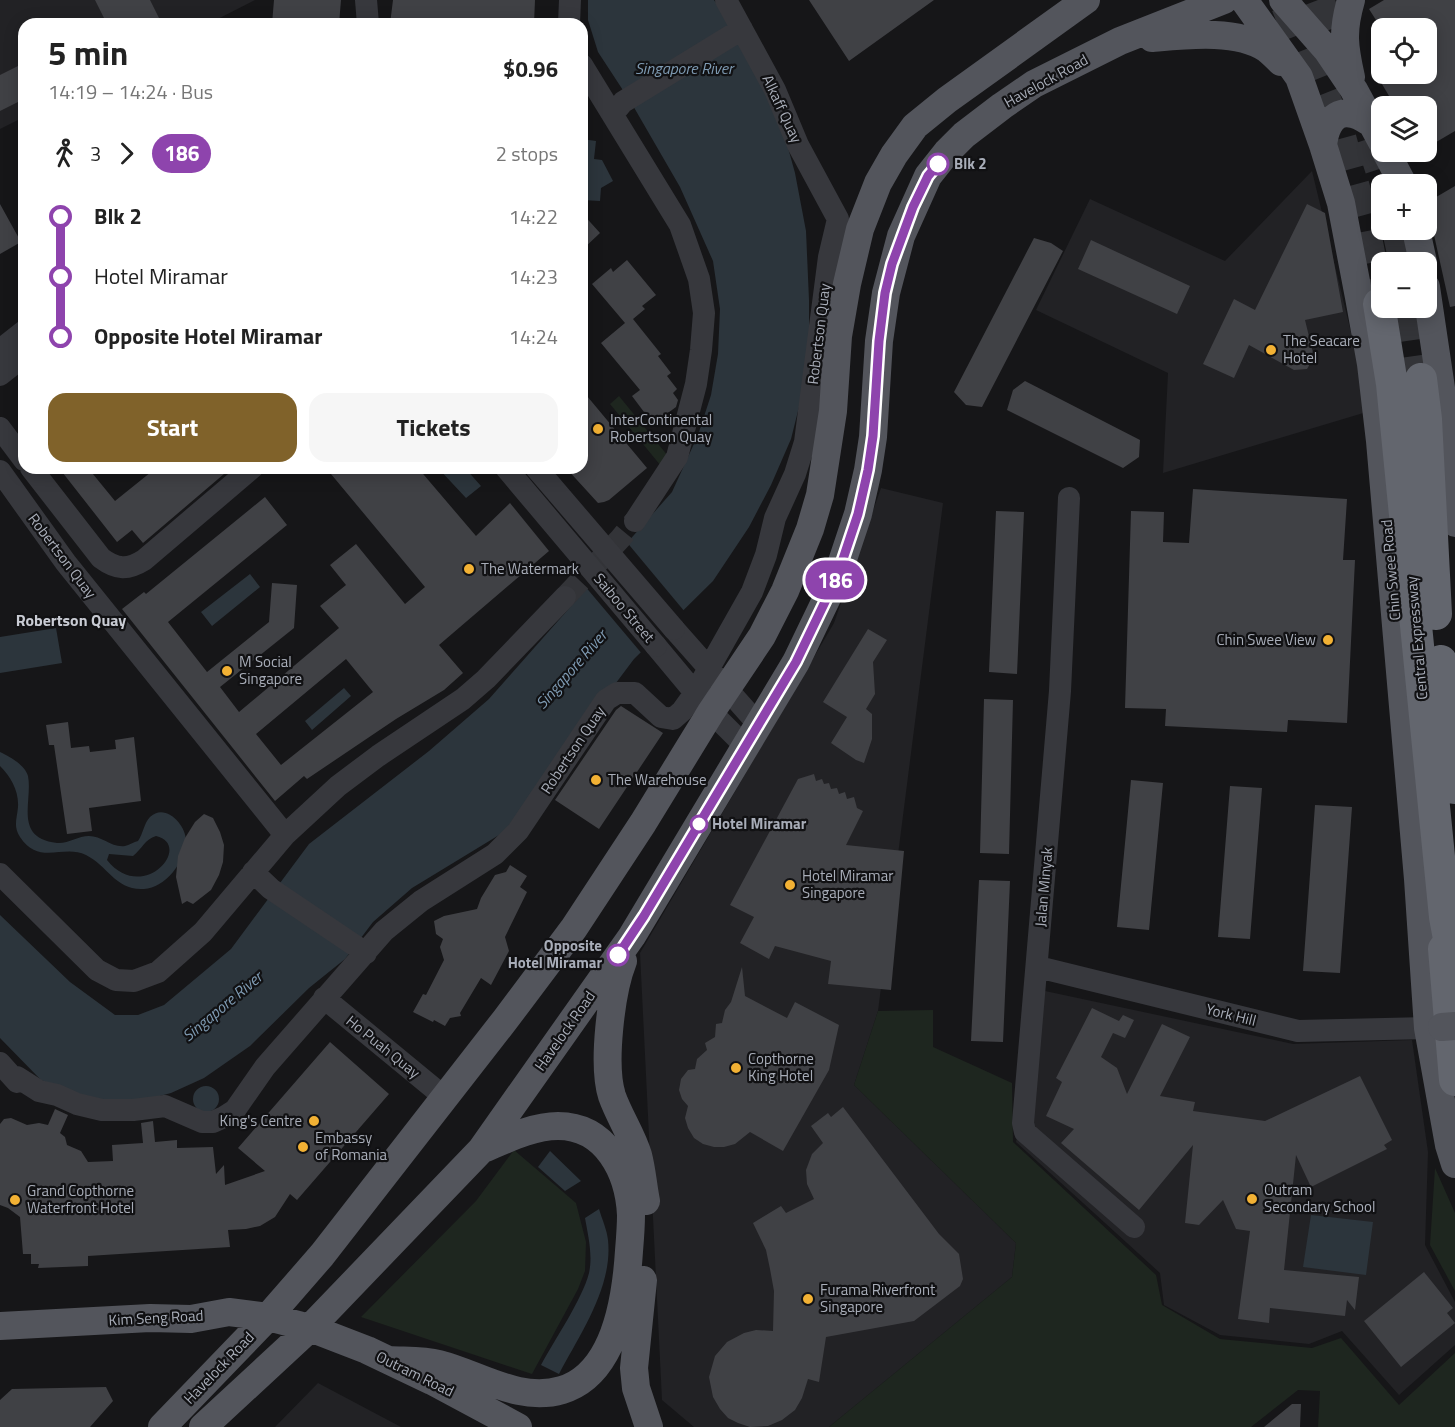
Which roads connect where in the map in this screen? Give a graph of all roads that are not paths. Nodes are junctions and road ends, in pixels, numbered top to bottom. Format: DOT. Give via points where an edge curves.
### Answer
graph roads {
  1 [pos="366,0"];
  2 [pos="570,0"];
  3 [pos="726,0"];
  4 [pos="1086,0"];
  5 [pos="1224,0"];
  6 [pos="1244,0"];
  7 [pos="1283,0"];
  8 [pos="1351,0"];
  9 [pos="368,18"];
  10 [pos="569,18"];
  11 [pos="742,29"];
  12 [pos="1120,41"];
  13 [pos="1299,78"];
  14 [pos="589,87"];
  15 [pos="1353,90"];
  16 [pos="618,108"];
  17 [pos="1371,122"];
  18 [pos="1371,128"];
  19 [pos="1323,145"];
  20 [pos="838,219"];
  21 [pos="1381,318"];
  22 [pos="1431,318"];
  23 [pos="18,336"];
  24 [pos="0,350"];
  25 [pos="18,361"];
  26 [pos="0,375"];
  27 [pos="1421,379"];
  28 [pos="0,428"];
  29 [pos="18,452"];
  30 [pos="0,471"];
  31 [pos="36,474"];
  32 [pos="245,474"];
  33 [pos="511,474"];
  34 [pos="541,474"];
  35 [pos="1069,498"];
  36 [pos="635,521"];
  37 [pos="1455,523"];
  38 [pos="565,597"];
  39 [pos="710,691"];
  40 [pos="752,735"];
  41 [pos="1455,788"];
  42 [pos="285,835"];
  43 [pos="253,872"];
  44 [pos="0,874"];
  45 [pos="1445,917"];
  46 [pos="632,936"];
  47 [pos="366,953"];
  48 [pos="1038,967"];
  49 [pos="1455,971"];
  50 [pos="324,998"];
  51 [pos="1438,1025"];
  52 [pos="0,1063"];
  53 [pos="1455,1080"];
  54 [pos="443,1096"];
  55 [pos="481,1150"];
  56 [pos="1455,1164"];
  57 [pos="636,1193"];
  58 [pos="1134,1227"];
  59 [pos="268,1317"];
  60 [pos="1,1324"];
  61 [pos="310,1328"];
  62 [pos="389,1360"];
  63 [pos="162,1427"];
  64 [pos="203,1427"];
  65 [pos="518,1427"];
  66 [pos="649,1427"];
  1 -- 9 [label="street"];
  2 -- 10 [label="street"];
  3 -- 11 [label="street, Alkaff Quay"];
  4 -- 39 [label="main road, Havelock Road" via="915,126 878,183 860,229 847,284 838,336 828,454 810,529 762,636"];
  5 -- 12 [label="main road, Havelock Road"];
  6 -- 13 [label="main road, Chin Swee Road"];
  7 -- 15 [label="main road" via="1327,50"];
  8 -- 15 [label="main road" via="1344,45"];
  11 -- 16 [label="street"];
  11 -- 20 [label="street, Alkaff Quay"];
  12 -- 13 [label="main road" via="1185,35 1239,38 1267,49"];
  12 -- 40 [label="main road, Havelock Road" via="1034,84 1002,106 964,135 928,176 901,236 885,293 873,436 858,514 837,577 796,662"];
  13 -- 19 [label="main road, Chin Swee Road"];
  14 -- 16 [label="street"];
  15 -- 17 [label="main road"];
  16 -- 36 [label="street" via="680,225 699,279 704,313 696,384 677,458"];
  18 -- 19 [label="main road" via="1355,113 1345,112 1328,124"];
  19 -- 51 [label="main road, Chin Swee Road" via="1341,203 1372,375 1418,879"];
  20 -- 39 [label="street, Robertson Quay" via="825,286 805,442 752,592"];
  21 -- 45 [label="highway, Central Expressway" via="1392,384"];
  22 -- 37 [label="main road"];
  23 -- 24 [label="street"];
  25 -- 26 [label="street"];
  27 -- 41 [label="highway, Central Expressway" via="1435,607"];
  28 -- 29 [label="street"];
  30 -- 42 [label="street, Robertson Quay" via="66,563"];
  31 -- 32 [label="street, Robertson Quay" via="101,558 122,569 144,560"];
  33 -- 39 [label="street, Saiboo Street, bridge" via="656,646"];
  34 -- 39 [label="street, Saiboo Street, bridge" via="674,629"];
  35 -- 48 [label="street, Jalan Minyak" via="1060,691"];
  38 -- 42 [label="street" via="482,675 463,699 338,786"];
  39 -- 40 [label="street, Saiboo Street"];
  39 -- 47 [label="street, Robertson Quay" via="673,719 661,717 635,693 617,693 606,700 518,831 495,854 421,901 384,931"];
  39 -- 54 [label="main road, Havelock Road" via="643,823 574,928"];
  40 -- 46 [label="main road, Havelock Road"];
  42 -- 43 [label="street"];
  43 -- 44 [label="street" via="203,932 158,972 134,981 116,980 97,970"];
  43 -- 47 [label="street" via="271,889"];
  45 -- 49 [label="highway, Central Expressway"];
  45 -- 53 [label="highway" via="1444,961"];
  46 -- 55 [label="main road, Havelock Road"];
  46 -- 57 [label="main road" via="617,977 608,1054 611,1094 637,1154"];
  47 -- 50 [label="street, Robertson Quay"];
  48 -- 51 [label="street, York Hill" via="1298,1031"];
  48 -- 58 [label="street, Jalan Minyak" via="1025,1132"];
  50 -- 52 [label="street, Robertson Quay" via="265,1067 235,1110 213,1122 202,1122 165,1106 102,1110 76,1104 39,1091 17,1077 17,1082"];
  50 -- 54 [label="street, Ho Puah Quay"];
  51 -- 56 [label="main road, Chin Swee Road" via="1449,1145"];
  54 -- 59 [label="main road, Havelock Road" via="322,1255"];
  55 -- 57 [label="main road" via="538,1129 578,1129 596,1136"];
  55 -- 61 [label="main road, Havelock Road"];
  57 -- 62 [label="main road" via="627,1278 616,1330 593,1369 578,1382 541,1394 521,1392 439,1364"];
  57 -- 66 [label="main road" via="647,1218 634,1368"];
  59 -- 60 [label="main road, Kim Seng Road" via="229,1312 191,1319"];
  59 -- 61 [label="main road, Kim Seng Road"];
  59 -- 63 [label="main road, Havelock Road"];
  61 -- 62 [label="main road, Outram Road"];
  61 -- 64 [label="main road, Havelock Road"];
  62 -- 65 [label="main road, Outram Road"];
}
